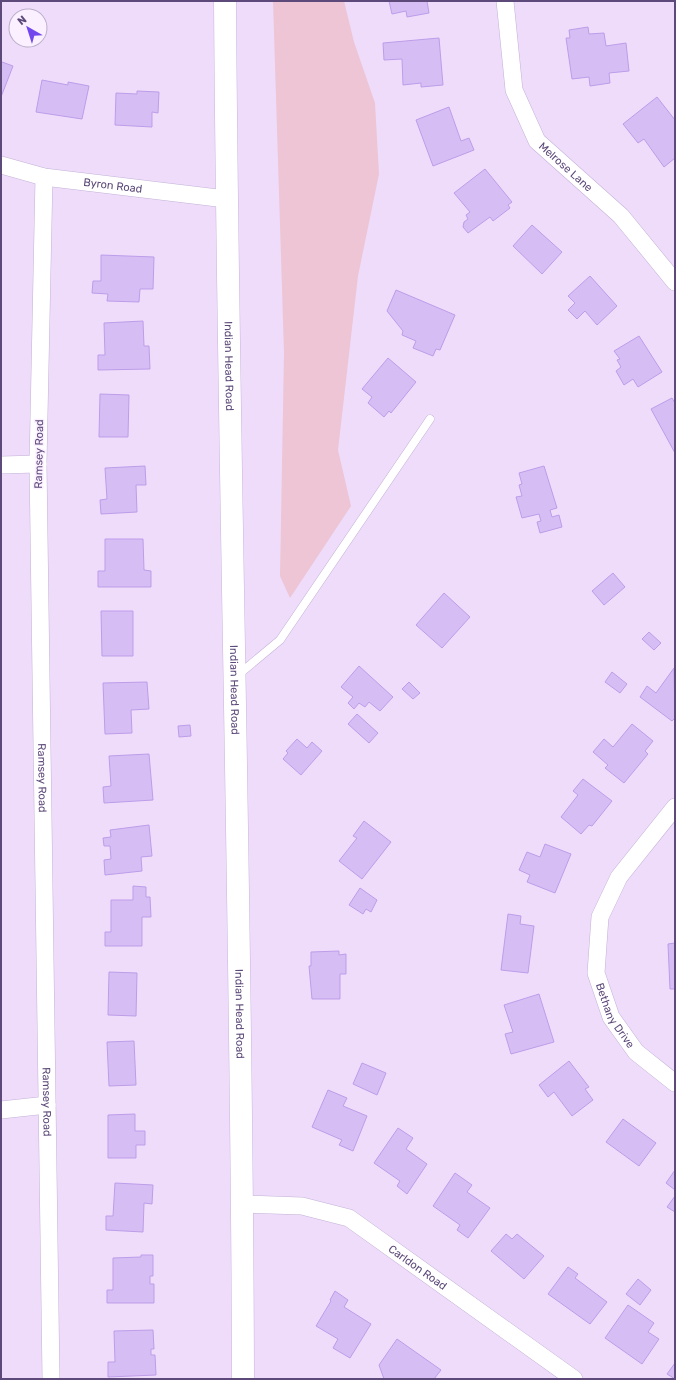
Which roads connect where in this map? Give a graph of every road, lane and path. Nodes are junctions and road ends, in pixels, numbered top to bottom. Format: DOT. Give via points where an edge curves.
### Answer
graph roads {
  1 [pos="225,1"];
  2 [pos="504,1"];
  3 [pos="1,165"];
  4 [pos="44,177"];
  5 [pos="226,199"];
  6 [pos="675,282"];
  7 [pos="430,419"];
  8 [pos="38,464"];
  9 [pos="1,465"];
  10 [pos="234,678"];
  11 [pos="675,807"];
  12 [pos="675,1083"];
  13 [pos="47,1106"];
  14 [pos="1,1110"];
  15 [pos="243,1204"];
  16 [pos="51,1379"];
  17 [pos="243,1379"];
  18 [pos="574,1379"];
  1 -- 5 [label="main road, Indian Head Road"];
  2 -- 6 [label="street, Melrose Lane" via="514,90 537,142 621,216"];
  3 -- 4 [label="street, Byron Road"];
  4 -- 5 [label="street, Byron Road"];
  4 -- 8 [label="street, Ramsey Road"];
  5 -- 10 [label="main road, Indian Head Road"];
  7 -- 10 [label="lane" via="280,640"];
  8 -- 9 [label="street"];
  8 -- 13 [label="street, Ramsey Road"];
  10 -- 15 [label="main road, Indian Head Road"];
  11 -- 12 [label="street, Bethany Drive" via="619,877 603,910 600,917 596,973 611,1017 636,1052"];
  13 -- 14 [label="street"];
  13 -- 16 [label="street, Ramsey Road"];
  15 -- 17 [label="main road, Indian Head Road"];
  15 -- 18 [label="street, Carldon Road" via="302,1206 350,1218"];
}
